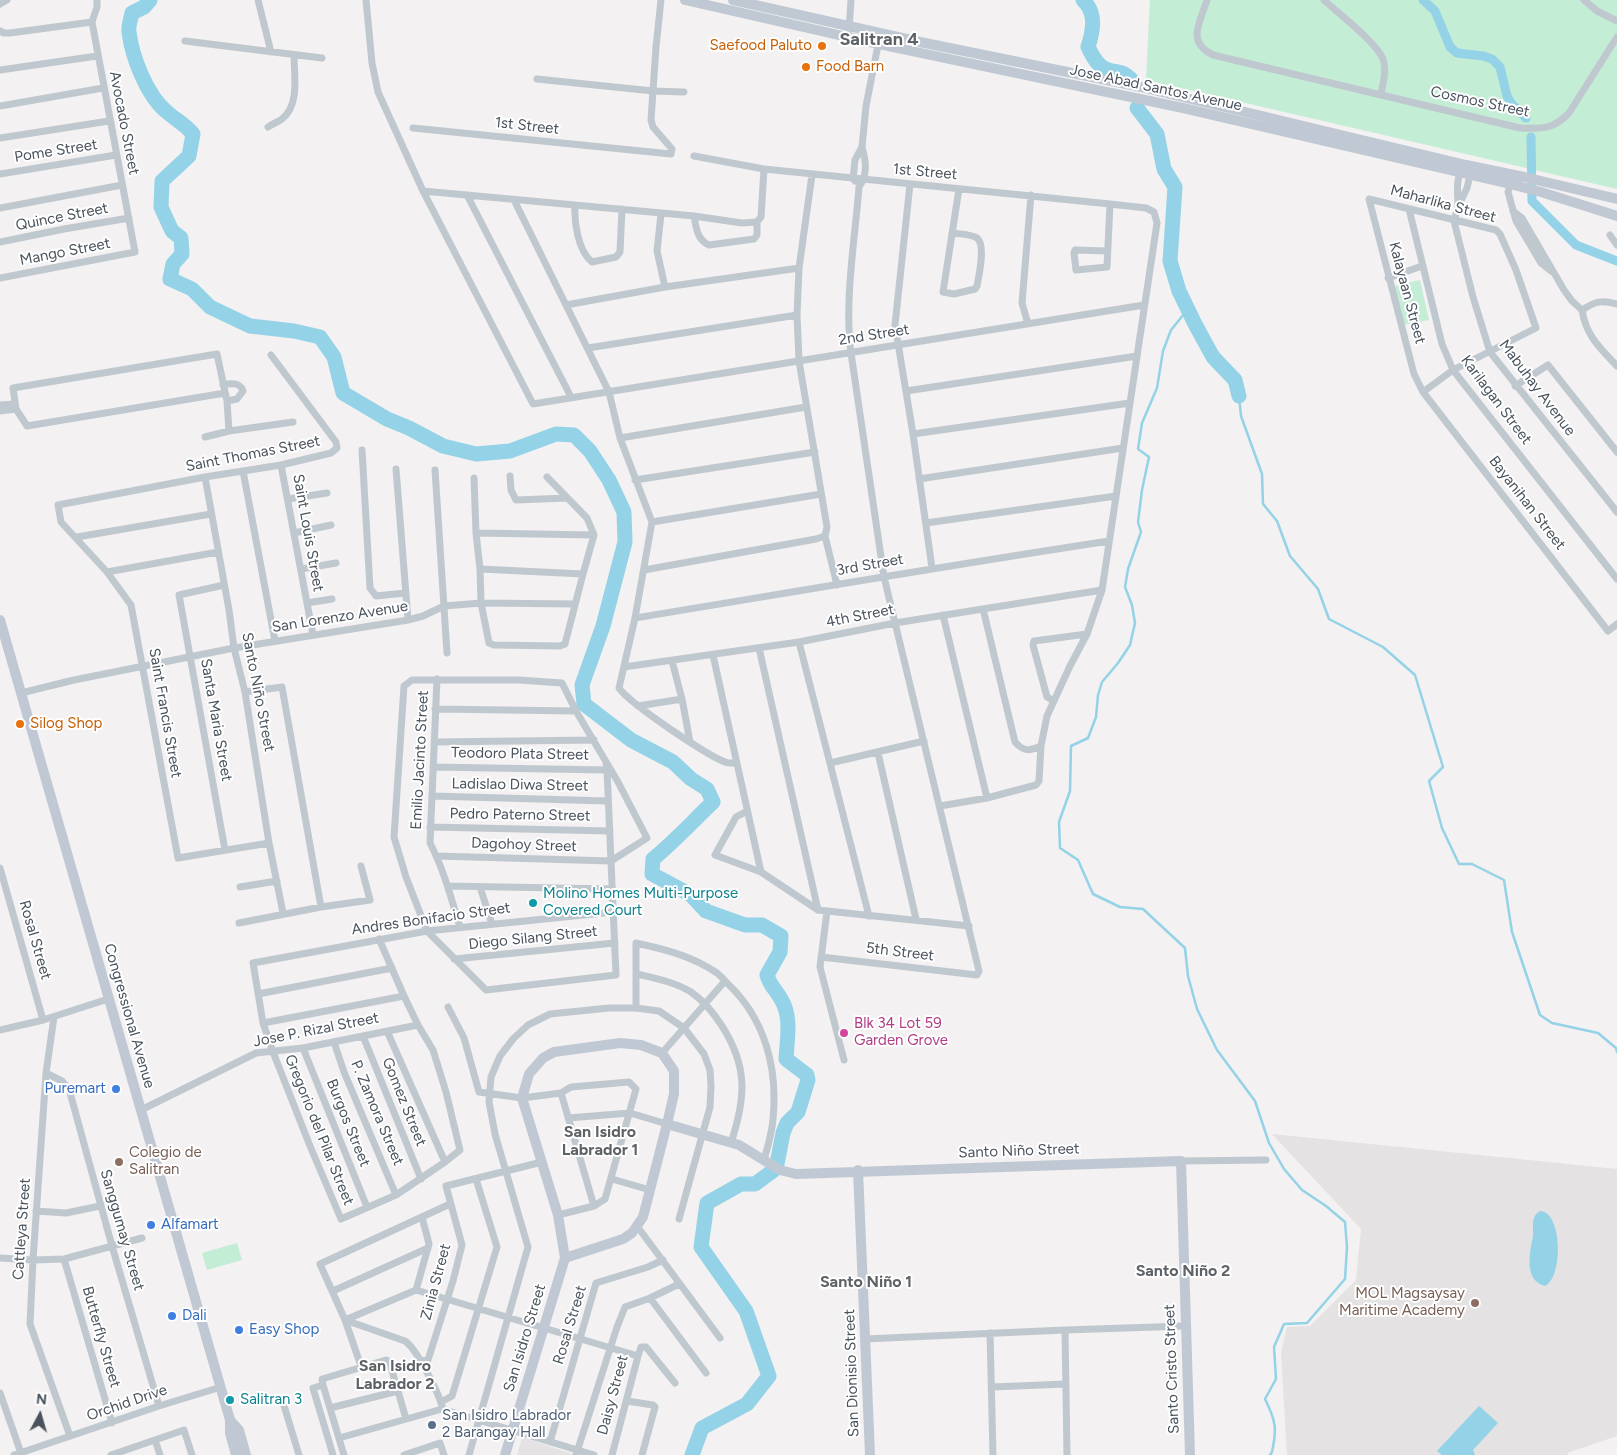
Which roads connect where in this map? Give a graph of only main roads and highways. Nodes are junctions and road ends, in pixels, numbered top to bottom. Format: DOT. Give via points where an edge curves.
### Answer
graph roads {
  1 [pos="685,0"];
  2 [pos="733,0"];
  3 [pos="805,22"];
  4 [pos="879,39"];
  5 [pos="1465,171"];
  6 [pos="1512,180"];
  7 [pos="1617,199"];
  8 [pos="1617,216"];
  9 [pos="0,620"];
  10 [pos="668,1124"];
  11 [pos="1181,1161"];
  12 [pos="858,1170"];
  13 [pos="566,1258"];
  14 [pos="230,1420"];
  15 [pos="236,1455"];
  16 [pos="246,1455"];
  17 [pos="505,1455"];
  18 [pos="870,1455"];
  19 [pos="1190,1455"];
  1 -- 3 [label="main road, Jose Abad Santos Avenue"];
  2 -- 3 [label="main road, Jose Abad Santos Avenue"];
  3 -- 4 [label="main road, Jose Abad Santos Avenue"];
  4 -- 5 [label="main road, Jose Abad Santos Avenue"];
  4 -- 5 [label="main road, Jose Abad Santos Avenue" via="1141,87"];
  5 -- 6 [label="main road, Jose Abad Santos Avenue"];
  6 -- 7 [label="main road, Jose Abad Santos Avenue" via="1524,176"];
  6 -- 8 [label="main road, Jose Abad Santos Avenue" via="1521,187"];
  9 -- 14 [label="main road, Congressional Avenue"];
  10 -- 12 [label="main road, Santo Niño Street" via="739,1145 780,1170 796,1174"];
  10 -- 13 [label="main road" via="642,1217 632,1233"];
  10 -- 13 [label="main road" via="674,1070 662,1054 641,1045 620,1043 554,1052 543,1058 529,1074 522,1098 558,1215"];
  11 -- 12 [label="main road, Santo Niño Street"];
  11 -- 19 [label="main road, Santo Cristo Street"];
  12 -- 18 [label="main road, San Dionisio Street"];
  13 -- 17 [label="main road, San Isidro Street"];
  14 -- 15 [label="main road, Congressional Avenue"];
  14 -- 16 [label="main road, Congressional Avenue" via="239,1430"];
}
